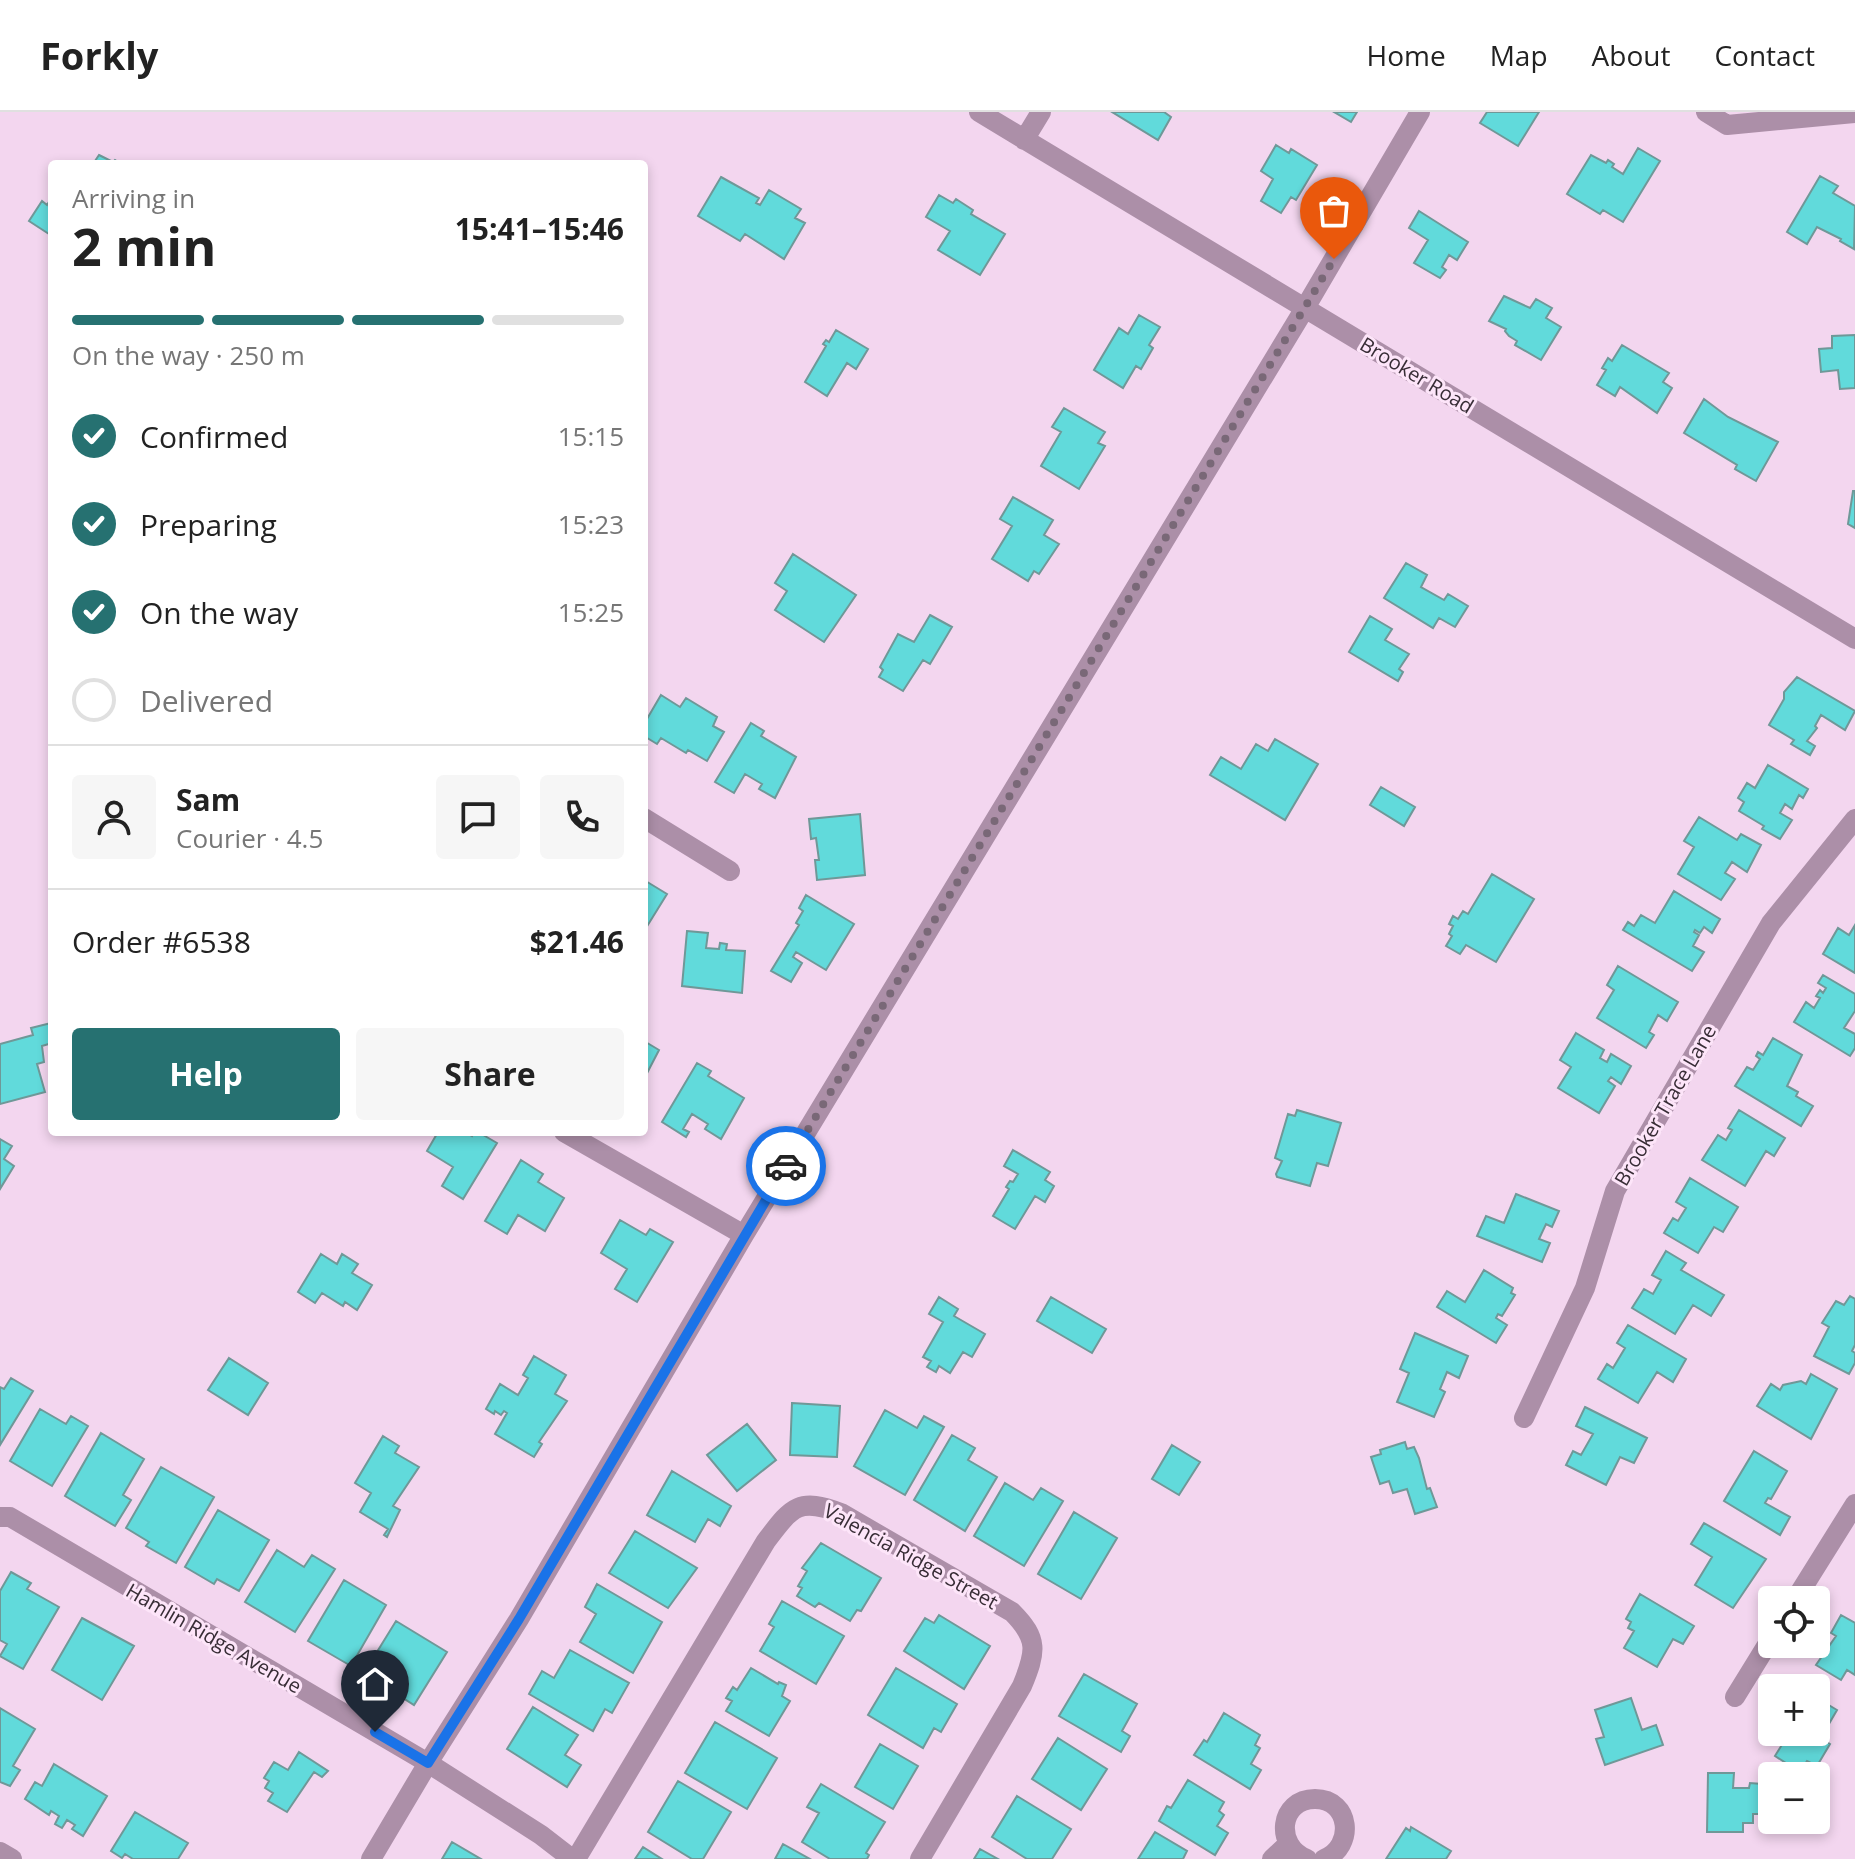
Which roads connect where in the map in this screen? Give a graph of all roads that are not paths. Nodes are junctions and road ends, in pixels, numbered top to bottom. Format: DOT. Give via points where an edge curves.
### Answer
graph roads {
  1 [pos="979,112"];
  2 [pos="1041,112"];
  3 [pos="1420,112"];
  4 [pos="1706,112"];
  5 [pos="1855,113"];
  6 [pos="1024,140"];
  7 [pos="1305,308"];
  8 [pos="1855,639"];
  9 [pos="1855,819"];
  10 [pos="648,820"];
  11 [pos="730,871"];
  12 [pos="571,1136"];
  13 [pos="744,1235"];
  14 [pos="1524,1418"];
  15 [pos="1855,1504"];
  16 [pos="0,1517"];
  17 [pos="1804,1586"];
  18 [pos="1759,1658"];
  19 [pos="1735,1697"];
  20 [pos="428,1763"];
  21 [pos="1288,1844"];
  22 [pos="0,1852"];
  23 [pos="12,1859"];
  24 [pos="371,1859"];
  25 [pos="574,1859"];
  26 [pos="920,1859"];
  27 [pos="1272,1859"];
  28 [pos="1307,1859"];
  29 [pos="1324,1859"];
  1 -- 6 [label="street, Brooker Road"];
  2 -- 6 [label="street"];
  3 -- 7 [label="street"];
  4 -- 5 [label="street" via="1727,125"];
  6 -- 7 [label="street, Brooker Road"];
  7 -- 8 [label="street, Brooker Road"];
  7 -- 13 [label="street"];
  9 -- 14 [label="street, Brooker Trace Lane" via="1771,923 1615,1191 1585,1288"];
  10 -- 11 [label="street"];
  12 -- 13 [label="street"];
  13 -- 20 [label="street" via="519,1619"];
  15 -- 17 [label="street"];
  16 -- 20 [label="street, Hamlin Ridge Avenue" via="10,1517"];
  18 -- 19 [label="street"];
  20 -- 24 [label="street"];
  20 -- 25 [label="street, Valencia Ridge Street"];
  21 -- 27 [label="street"];
  21 -- 28 [label="street"];
  21 -- 29 [label="street" via="1285,1824 1295,1806 1324,1800 1341,1813 1346,1832 1339,1850"];
  22 -- 23 [label="street"];
  25 -- 26 [label="street, Valencia Ridge Street" via="766,1541 798,1507 818,1504 1012,1612 1033,1642 1022,1686"];
}
